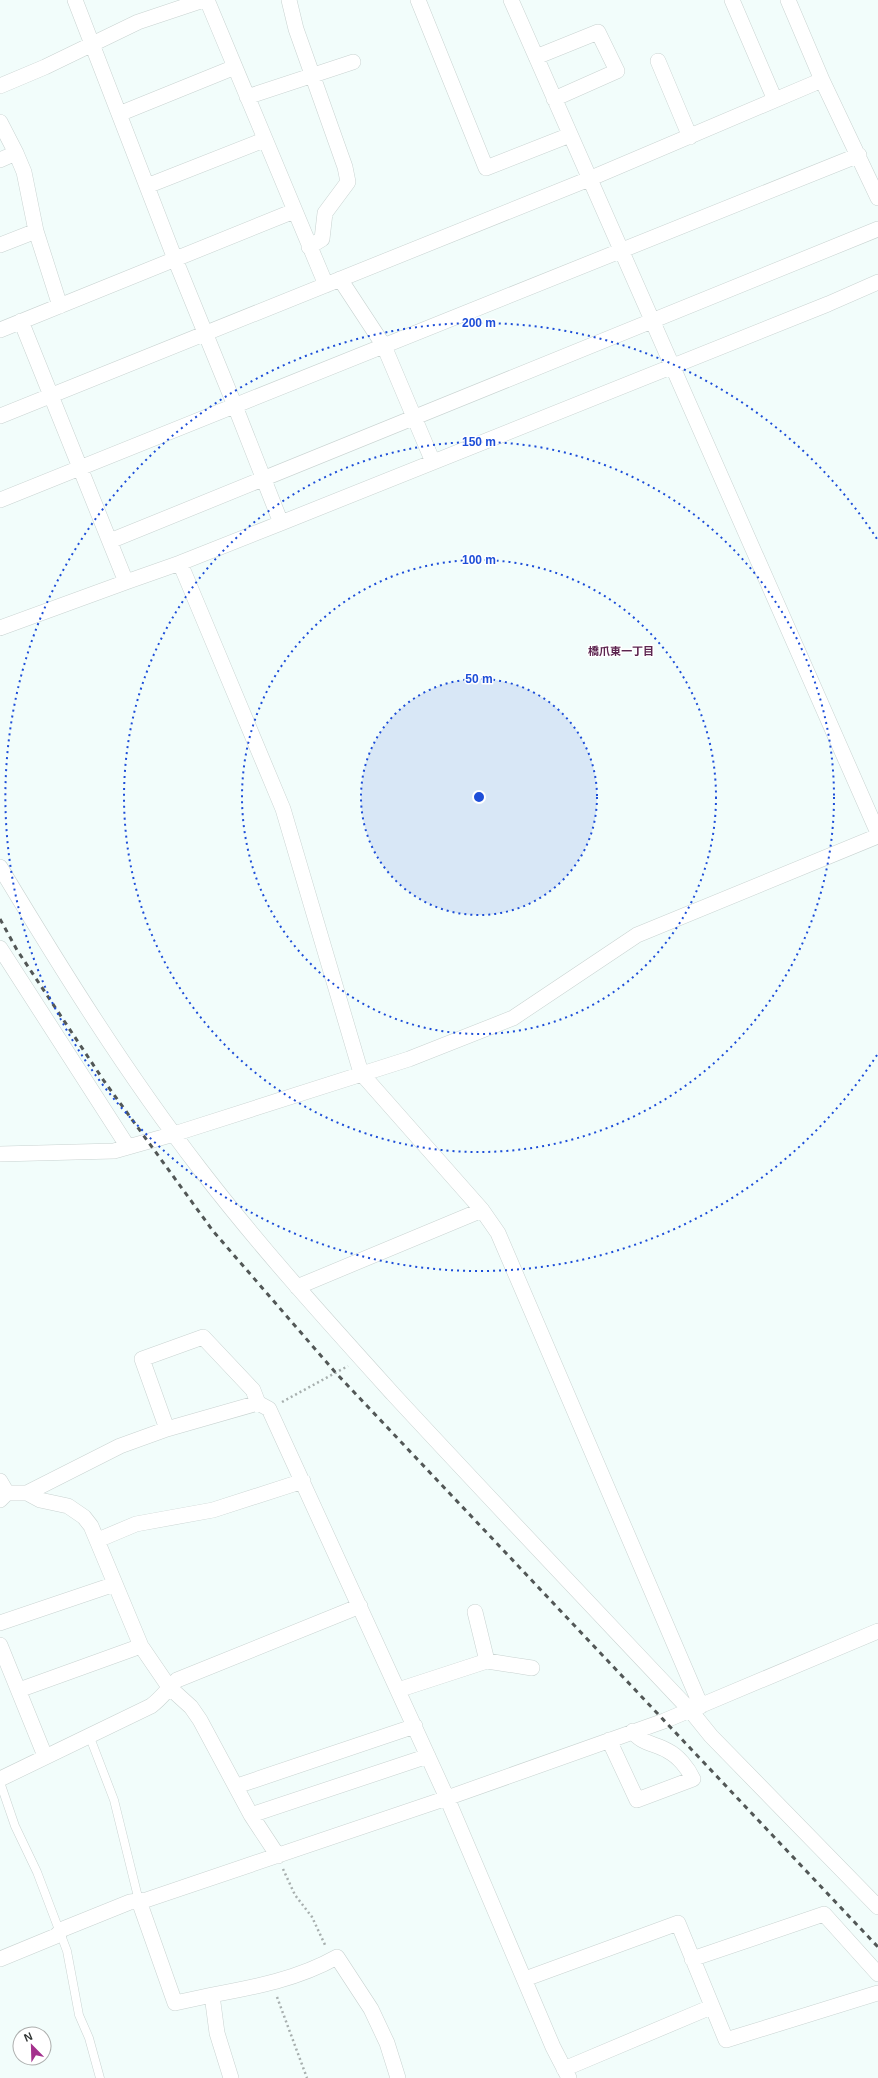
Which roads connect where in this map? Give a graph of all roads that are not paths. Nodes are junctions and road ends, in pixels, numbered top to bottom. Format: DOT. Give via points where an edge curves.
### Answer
graph roads {
  1 [pos="75,0"];
  2 [pos="204,0"];
  3 [pos="207,0"];
  4 [pos="289,0"];
  5 [pos="418,0"];
  6 [pos="511,0"];
  7 [pos="732,0"];
  8 [pos="788,0"];
  9 [pos="93,45"];
  10 [pos="536,57"];
  11 [pos="658,61"];
  12 [pos="353,62"];
  13 [pos="235,67"];
  14 [pos="313,75"];
  15 [pos="822,80"];
  16 [pos="0,86"];
  17 [pos="247,97"];
  18 [pos="554,99"];
  19 [pos="775,100"];
  20 [pos="119,114"];
  21 [pos="0,122"];
  22 [pos="570,135"];
  23 [pos="690,137"];
  24 [pos="264,140"];
  25 [pos="16,153"];
  26 [pos="859,155"];
  27 [pos="0,160"];
  28 [pos="589,179"];
  29 [pos="147,186"];
  30 [pos="878,198"];
  31 [pos="294,211"];
  32 [pos="878,229"];
  33 [pos="36,231"];
  34 [pos="0,245"];
  35 [pos="309,247"];
  36 [pos="621,251"];
  37 [pos="175,259"];
  38 [pos="340,279"];
  39 [pos="878,282"];
  40 [pos="326,285"];
  41 [pos="60,306"];
  42 [pos="21,321"];
  43 [pos="651,321"];
  44 [pos="0,330"];
  45 [pos="206,333"];
  46 [pos="384,346"];
  47 [pos="672,366"];
  48 [pos="52,395"];
  49 [pos="236,406"];
  50 [pos="0,416"];
  51 [pos="414,417"];
  52 [pos="433,462"];
  53 [pos="81,468"];
  54 [pos="264,478"];
  55 [pos="0,500"];
  56 [pos="281,523"];
  57 [pos="110,541"];
  58 [pos="180,563"];
  59 [pos="126,582"];
  60 [pos="0,628"];
  61 [pos="878,834"];
  62 [pos="0,867"];
  63 [pos="0,948"];
  64 [pos="361,1073"];
  65 [pos="174,1134"];
  66 [pos="128,1147"];
  67 [pos="0,1154"];
  68 [pos="482,1210"];
  69 [pos="297,1287"];
  70 [pos="264,1406"];
  71 [pos="167,1429"];
  72 [pos="302,1481"];
  73 [pos="2,1491"];
  74 [pos="28,1493"];
  75 [pos="98,1540"];
  76 [pos="115,1584"];
  77 [pos="360,1606"];
  78 [pos="475,1612"];
  79 [pos="0,1623"];
  80 [pos="878,1631"];
  81 [pos="0,1645"];
  82 [pos="141,1646"];
  83 [pos="487,1661"];
  84 [pos="532,1668"];
  85 [pos="169,1687"];
  86 [pos="19,1690"];
  87 [pos="398,1690"];
  88 [pos="695,1708"];
  89 [pos="415,1726"];
  90 [pos="634,1731"];
  91 [pos="90,1735"];
  92 [pos="609,1740"];
  93 [pos="45,1756"];
  94 [pos="428,1756"];
  95 [pos="0,1780"];
  96 [pos="237,1786"];
  97 [pos="447,1798"];
  98 [pos="252,1815"];
  99 [pos="278,1856"];
  100 [pos="139,1901"];
  101 [pos="878,1907"];
  102 [pos="59,1933"];
  103 [pos="0,1959"];
  104 [pos="692,1959"];
  105 [pos="878,1974"];
  106 [pos="525,1979"];
  107 [pos="878,1994"];
  108 [pos="212,1995"];
  109 [pos="711,2007"];
  110 [pos="567,2074"];
  111 [pos="100,2078"];
  112 [pos="231,2078"];
  113 [pos="398,2078"];
  1 -- 9 [label="street"];
  2 -- 9 [label="street" via="138,22"];
  3 -- 13 [label="street"];
  4 -- 14 [label="street"];
  5 -- 22 [label="street" via="486,168"];
  6 -- 10 [label="street"];
  7 -- 19 [label="street"];
  8 -- 15 [label="street"];
  9 -- 16 [label="street"];
  9 -- 20 [label="street"];
  10 -- 18 [label="street"];
  10 -- 18 [label="street" via="598,32 617,71"];
  11 -- 23 [label="street"];
  12 -- 14 [label="street"];
  13 -- 17 [label="street"];
  13 -- 20 [label="street"];
  14 -- 17 [label="street"];
  14 -- 35 [label="street" via="348,182 325,213 322,239"];
  15 -- 19 [label="street"];
  15 -- 26 [label="street"];
  17 -- 24 [label="street"];
  18 -- 22 [label="street"];
  19 -- 23 [label="street"];
  20 -- 29 [label="street"];
  21 -- 25 [label="street"];
  22 -- 28 [label="street"];
  23 -- 28 [label="street"];
  24 -- 29 [label="street"];
  24 -- 31 [label="street"];
  25 -- 27 [label="street"];
  25 -- 33 [label="street" via="24,172"];
  26 -- 30 [label="street"];
  26 -- 36 [label="street"];
  28 -- 36 [label="street"];
  28 -- 38 [label="street"];
  29 -- 37 [label="street"];
  31 -- 35 [label="street"];
  31 -- 37 [label="street"];
  32 -- 43 [label="street"];
  33 -- 34 [label="street"];
  33 -- 41 [label="street"];
  35 -- 40 [label="street"];
  36 -- 43 [label="street"];
  36 -- 46 [label="street"];
  37 -- 41 [label="street"];
  37 -- 45 [label="street"];
  38 -- 40 [label="street"];
  38 -- 46 [label="street"];
  39 -- 47 [label="street"];
  40 -- 45 [label="street"];
  41 -- 42 [label="street"];
  42 -- 44 [label="street"];
  42 -- 48 [label="street"];
  43 -- 47 [label="street"];
  43 -- 51 [label="street"];
  45 -- 48 [label="street"];
  45 -- 49 [label="street"];
  46 -- 49 [label="street"];
  46 -- 51 [label="street"];
  47 -- 52 [label="street"];
  47 -- 61 [label="street"];
  48 -- 50 [label="street"];
  48 -- 53 [label="street"];
  49 -- 53 [label="street"];
  49 -- 54 [label="street"];
  51 -- 52 [label="street"];
  51 -- 54 [label="street"];
  52 -- 56 [label="street"];
  53 -- 55 [label="street"];
  53 -- 57 [label="street"];
  54 -- 56 [label="street"];
  54 -- 57 [label="street"];
  56 -- 58 [label="street"];
  57 -- 59 [label="street"];
  58 -- 59 [label="street"];
  58 -- 64 [label="street" via="282,810"];
  59 -- 60 [label="street"];
  61 -- 64 [label="street" via="637,935 513,1018 409,1059"];
  62 -- 65 [label="street" via="62,970"];
  63 -- 66 [label="street"];
  64 -- 65 [label="street"];
  64 -- 68 [label="street"];
  65 -- 66 [label="street"];
  65 -- 69 [label="street"];
  66 -- 67 [label="street" via="114,1151"];
  68 -- 69 [label="street"];
  68 -- 88 [label="street" via="498,1233"];
  69 -- 88 [label="street" via="441,1446"];
  70 -- 71 [label="street"];
  70 -- 71 [label="street" via="253,1390 203,1336 142,1360"];
  70 -- 72 [label="street"];
  71 -- 74 [label="street" via="120,1446"];
  72 -- 75 [label="street" via="213,1510 136,1524"];
  72 -- 77 [label="street"];
  73 -- 74 [label="street"];
  74 -- 75 [label="street" via="40,1500 68,1506 78,1512 91,1526"];
  75 -- 76 [label="street"];
  76 -- 79 [label="street"];
  76 -- 82 [label="street"];
  77 -- 85 [label="street" via="177,1680"];
  77 -- 87 [label="street"];
  78 -- 83 [label="street"];
  80 -- 88 [label="street"];
  81 -- 86 [label="street"];
  82 -- 85 [label="street"];
  82 -- 86 [label="street"];
  83 -- 84 [label="street"];
  83 -- 87 [label="street"];
  85 -- 91 [label="street" via="164,1697 151,1706"];
  85 -- 96 [label="street" via="191,1707 200,1720"];
  86 -- 93 [label="street"];
  87 -- 89 [label="street"];
  88 -- 90 [label="street"];
  88 -- 101 [label="street" via="711,1736"];
  89 -- 94 [label="street"];
  89 -- 96 [label="street"];
  90 -- 92 [label="street"];
  90 -- 92 [label="street" via="636,1737 669,1751 688,1770 692,1779 636,1800"];
  91 -- 93 [label="street"];
  91 -- 100 [label="lane" via="114,1800"];
  92 -- 97 [label="street"];
  93 -- 95 [label="street"];
  94 -- 97 [label="street"];
  94 -- 98 [label="street"];
  95 -- 102 [label="lane" via="15,1826 37,1872"];
  96 -- 98 [label="street"];
  97 -- 99 [label="street"];
  97 -- 106 [label="street"];
  98 -- 99 [label="street"];
  99 -- 100 [label="street"];
  100 -- 102 [label="street" via="130,1902 63,1929"];
  100 -- 108 [label="street" via="175,2003"];
  102 -- 103 [label="street"];
  102 -- 111 [label="lane" via="68,1957 79,2015 89,2038"];
  104 -- 105 [label="street" via="824,1914"];
  104 -- 106 [label="street" via="678,1923"];
  104 -- 109 [label="street"];
  106 -- 110 [label="street"];
  107 -- 109 [label="street" via="726,2040"];
  108 -- 112 [label="street" via="217,2033"];
  108 -- 113 [label="street" via="272,1983 312,1970 337,1957 371,2008 387,2043"];
  109 -- 110 [label="street"];
}
